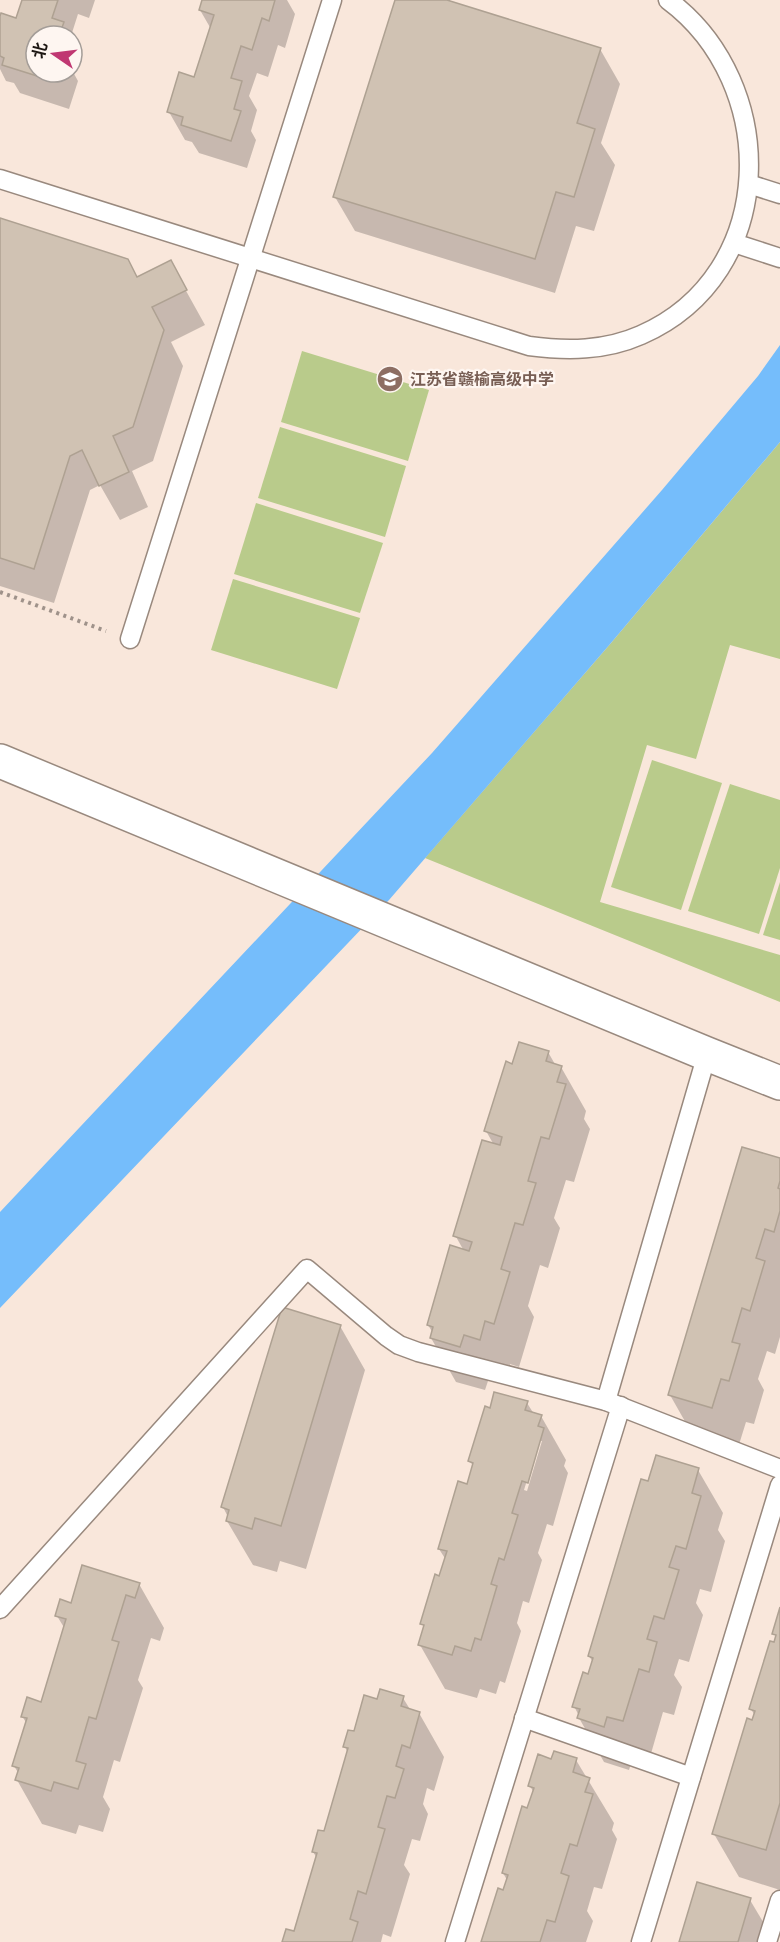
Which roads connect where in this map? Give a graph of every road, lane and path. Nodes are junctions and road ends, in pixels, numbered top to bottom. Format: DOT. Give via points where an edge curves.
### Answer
graph roads {
  1 [pos="332,0"];
  2 [pos="668,0"];
  3 [pos="0,179"];
  4 [pos="755,186"];
  5 [pos="780,194"];
  6 [pos="737,244"];
  7 [pos="250,258"];
  8 [pos="780,258"];
  9 [pos="0,592"];
  10 [pos="130,639"];
  11 [pos="0,761"];
  12 [pos="707,1054"];
  13 [pos="780,1083"];
  14 [pos="614,1404"];
  15 [pos="780,1469"];
  16 [pos="780,1485"];
  17 [pos="0,1609"];
  18 [pos="524,1718"];
  19 [pos="691,1777"];
  20 [pos="780,1900"];
  21 [pos="455,1942"];
  22 [pos="641,1942"];
  23 [pos="767,1942"];
  1 -- 7 [label="lane"];
  2 -- 4 [label="lane" via="707,31 741,84 757,144"];
  3 -- 7 [label="lane"];
  4 -- 5 [label="lane"];
  4 -- 6 [label="lane"];
  6 -- 7 [label="lane" via="708,288 664,323 612,344 557,350 529,346"];
  6 -- 8 [label="lane"];
  7 -- 10 [label="lane"];
  9 -- 10 [label="path"];
  11 -- 12 [label="street"];
  12 -- 13 [label="street"];
  12 -- 14 [label="lane"];
  14 -- 15 [label="lane"];
  14 -- 17 [label="lane" via="399,1345 308,1269"];
  14 -- 18 [label="lane"];
  16 -- 19 [label="lane"];
  18 -- 19 [label="lane"];
  18 -- 21 [label="lane"];
  19 -- 22 [label="lane"];
  20 -- 23 [label="lane"];
}
